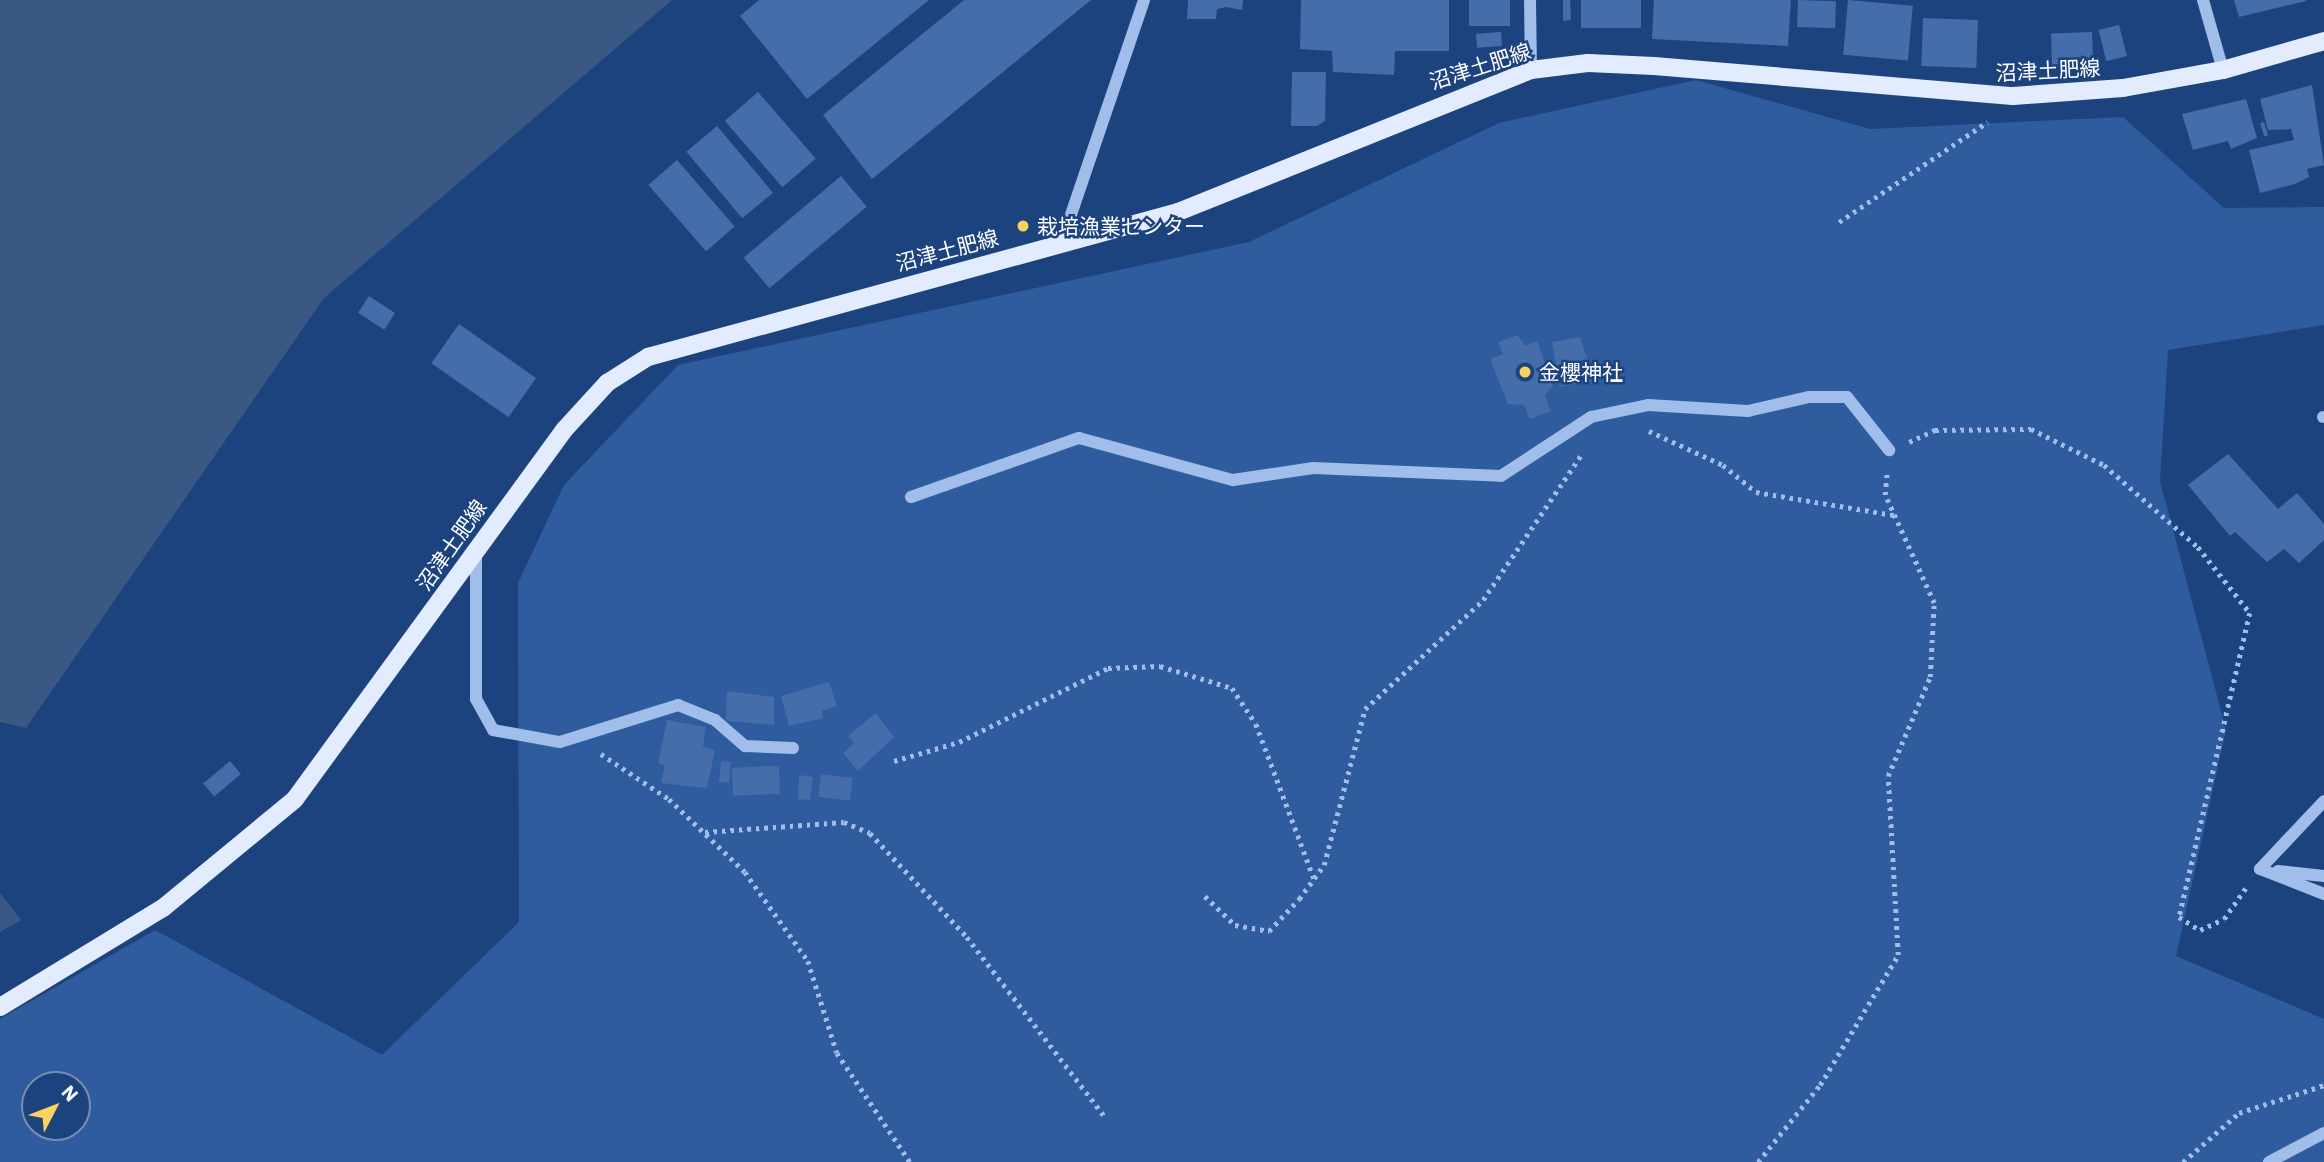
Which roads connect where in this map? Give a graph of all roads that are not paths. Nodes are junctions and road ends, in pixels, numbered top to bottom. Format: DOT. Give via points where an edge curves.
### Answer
graph roads {
  1 [pos="1144,0"];
  2 [pos="1530,0"];
  3 [pos="2203,0"];
  4 [pos="2324,41"];
  5 [pos="1531,70"];
  6 [pos="2223,70"];
  7 [pos="1061,244"];
  8 [pos="1889,450"];
  9 [pos="911,497"];
  10 [pos="476,546"];
  11 [pos="793,748"];
  12 [pos="2324,801"];
  13 [pos="2260,869"];
  14 [pos="2324,876"];
  15 [pos="2324,894"];
  16 [pos="0,1007"];
  17 [pos="2324,1133"];
  18 [pos="2269,1162"];
  1 -- 7 [label="street"];
  2 -- 5 [label="street"];
  3 -- 6 [label="street"];
  4 -- 6 [label="main road, 沼津土肥線"];
  5 -- 6 [label="main road, 沼津土肥線" via="1588,63 1654,66 2012,96 2123,88"];
  5 -- 7 [label="main road, 沼津土肥線" via="1246,188"];
  7 -- 10 [label="main road, 沼津土肥線" via="648,357 607,383 564,430"];
  8 -- 9 [label="street" via="1847,397 1809,397 1748,411 1648,405 1591,417 1502,476 1313,468 1233,480 1079,438"];
  10 -- 11 [label="street" via="473,643 483,721 526,738 578,739 678,705 715,720 746,746"];
  10 -- 16 [label="main road, 沼津土肥線" via="337,749 295,799 163,908"];
  12 -- 13 [label="street"];
  13 -- 14 [label="street"];
  13 -- 15 [label="street"];
  17 -- 18 [label="street"];
}
